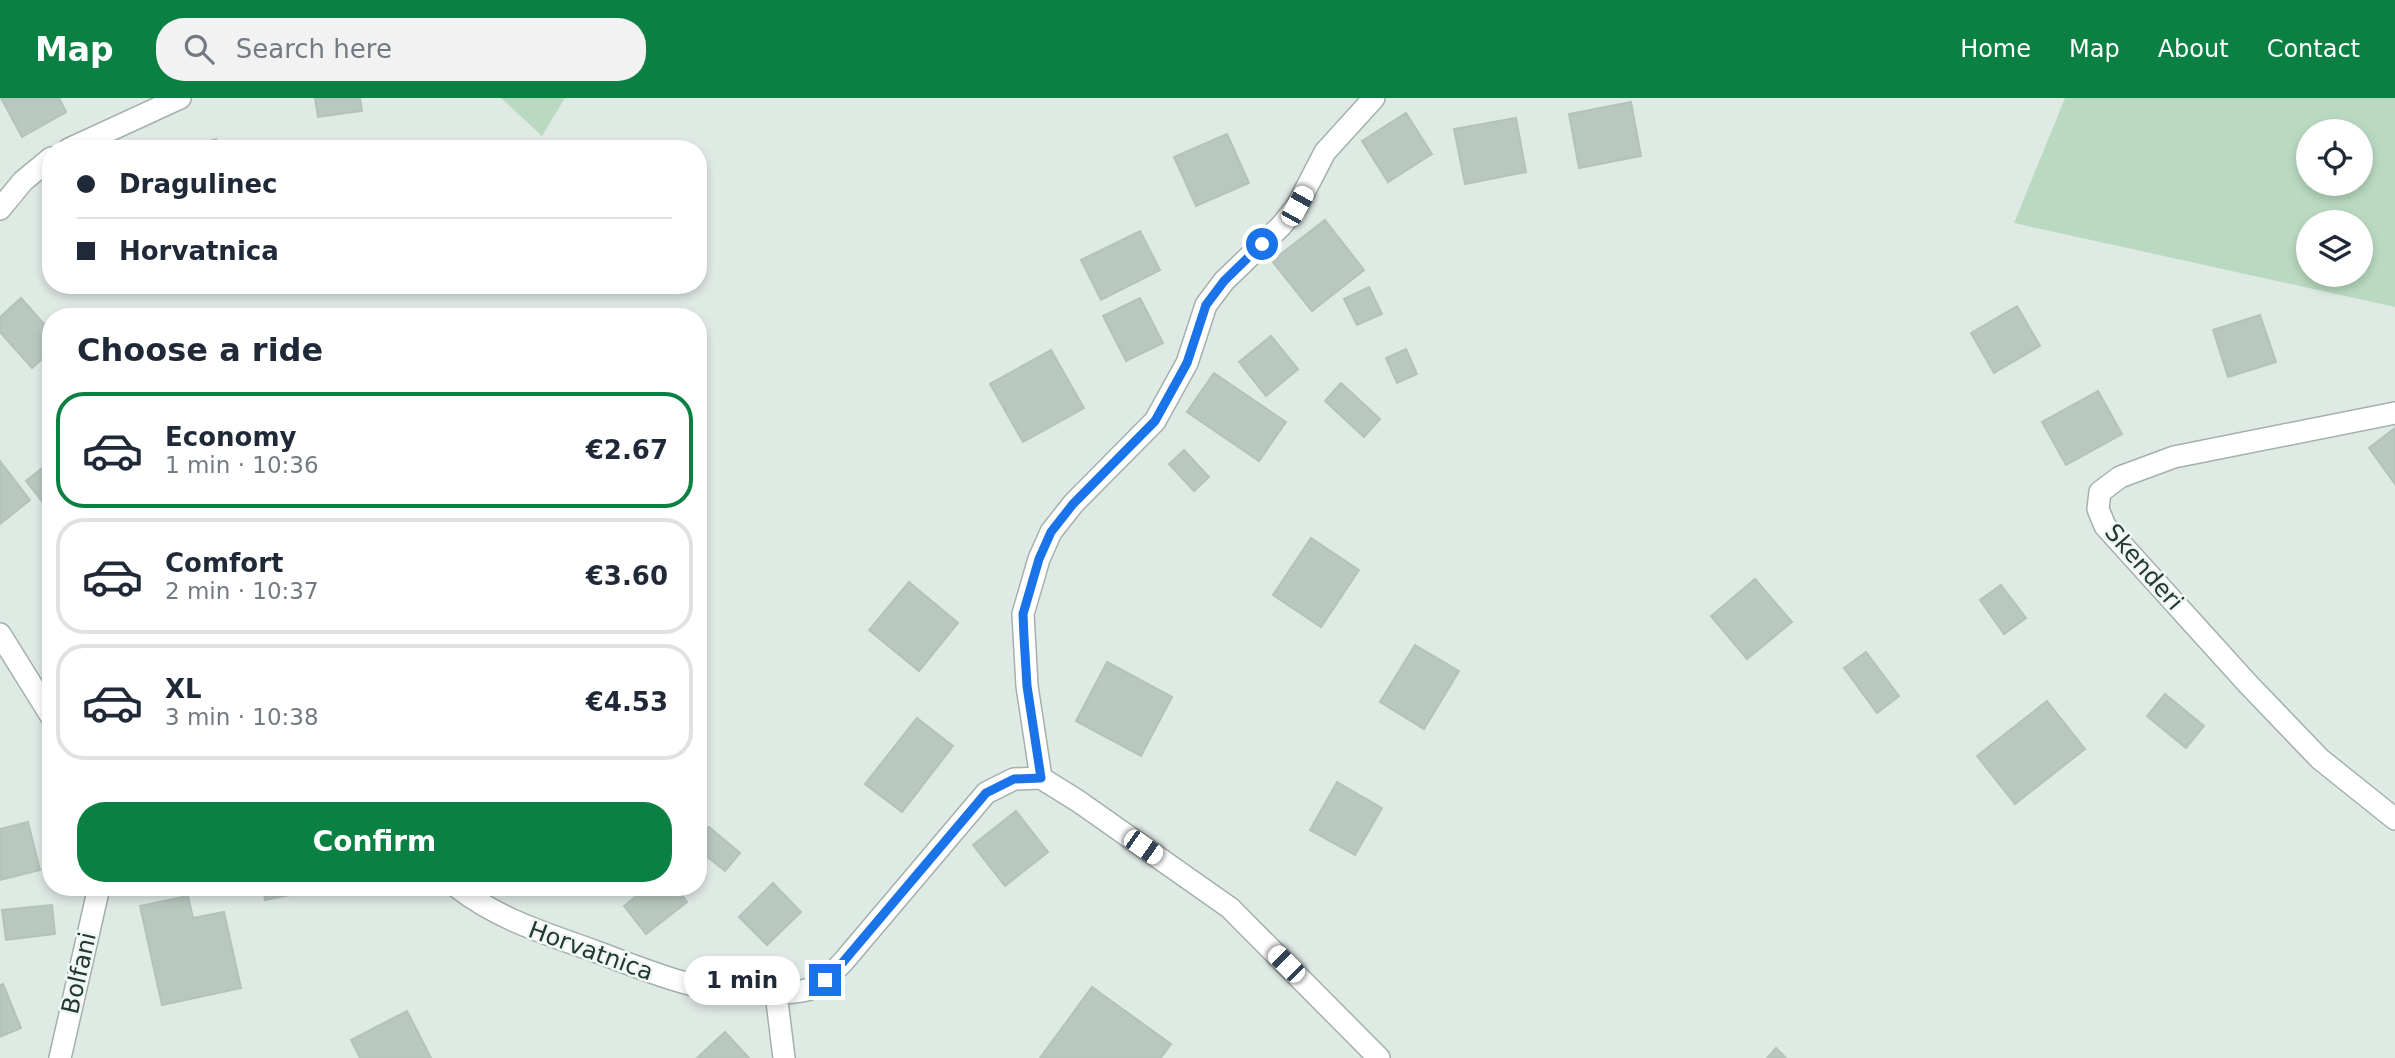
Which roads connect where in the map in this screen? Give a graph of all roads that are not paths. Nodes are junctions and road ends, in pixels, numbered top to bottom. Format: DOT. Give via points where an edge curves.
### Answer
graph roads {
  1 [pos="180,98"];
  2 [pos="1374,98"];
  3 [pos="89,140"];
  4 [pos="42,165"];
  5 [pos="0,209"];
  6 [pos="2395,413"];
  7 [pos="0,634"];
  8 [pos="42,702"];
  9 [pos="1041,778"];
  10 [pos="2395,819"];
  11 [pos="97,896"];
  12 [pos="468,896"];
  13 [pos="776,993"];
  14 [pos="60,1058"];
  15 [pos="784,1058"];
  16 [pos="1379,1058"];
  1 -- 3 [label="street"];
  2 -- 9 [label="street" via="1325,152 1289,216 1206,305 1187,363 1155,421 1051,532 1023,614 1027,686"];
  4 -- 5 [label="street"];
  6 -- 10 [label="street, Skenderi" via="2174,457 2120,477 2100,492 2098,509 2105,526 2266,703 2320,759"];
  7 -- 8 [label="street"];
  9 -- 13 [label="street, Horvatnica" via="1014,779 986,793 825,980 810,989"];
  9 -- 16 [label="street" via="1230,908"];
  11 -- 14 [label="street, Bolfani"];
  12 -- 13 [label="street, Horvatnica" via="515,923 669,980 730,992"];
  13 -- 15 [label="street"];
}
